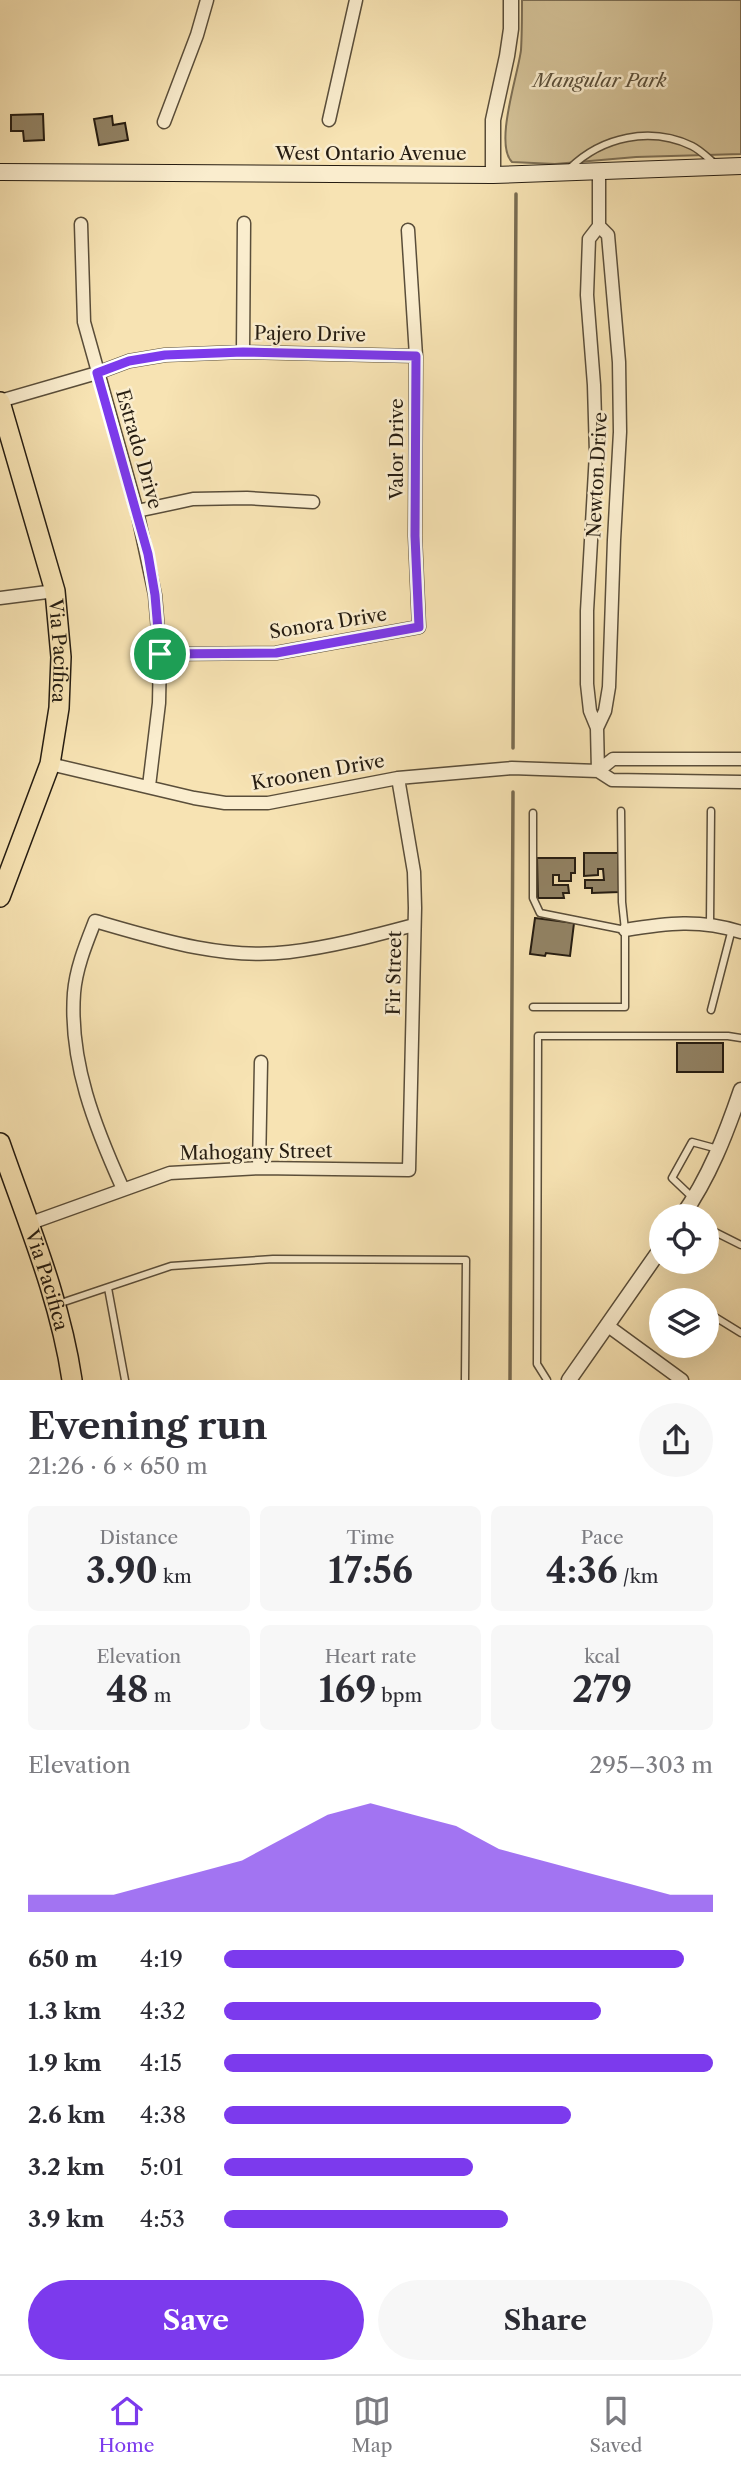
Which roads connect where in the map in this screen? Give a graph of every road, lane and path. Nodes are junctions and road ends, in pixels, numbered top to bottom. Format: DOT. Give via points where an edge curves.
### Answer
graph roads {
  1 [pos="207,0"];
  2 [pos="356,0"];
  3 [pos="511,0"];
  4 [pos="329,120"];
  5 [pos="164,122"];
  6 [pos="718,166"];
  7 [pos="741,166"];
  8 [pos="599,171"];
  9 [pos="0,172"];
  10 [pos="564,173"];
  11 [pos="493,175"];
  12 [pos="244,223"];
  13 [pos="81,224"];
  14 [pos="599,226"];
  15 [pos="408,230"];
  16 [pos="243,352"];
  17 [pos="416,356"];
  18 [pos="97,373"];
  19 [pos="0,401"];
  20 [pos="313,502"];
  21 [pos="137,511"];
  22 [pos="55,591"];
  23 [pos="0,598"];
  24 [pos="419,627"];
  25 [pos="160,654"];
  26 [pos="597,728"];
  27 [pos="741,752"];
  28 [pos="741,759"];
  29 [pos="50,764"];
  30 [pos="597,771"];
  31 [pos="398,778"];
  32 [pos="741,782"];
  33 [pos="149,786"];
  34 [pos="621,811"];
  35 [pos="711,811"];
  36 [pos="533,813"];
  37 [pos="0,897"];
  38 [pos="710,923"];
  39 [pos="414,925"];
  40 [pos="625,930"];
  41 [pos="737,931"];
  42 [pos="533,1007"];
  43 [pos="711,1010"];
  44 [pos="741,1038"];
  45 [pos="261,1062"];
  46 [pos="741,1090"];
  47 [pos="0,1143"];
  48 [pos="718,1149"];
  49 [pos="259,1168"];
  50 [pos="409,1170"];
  51 [pos="123,1189"];
  52 [pos="694,1199"];
  53 [pos="691,1204"];
  54 [pos="28,1224"];
  55 [pos="719,1233"];
  56 [pos="741,1245"];
  57 [pos="649,1266"];
  58 [pos="108,1288"];
  59 [pos="55,1305"];
  60 [pos="719,1319"];
  61 [pos="608,1326"];
  62 [pos="741,1333"];
  63 [pos="665,1376"];
  64 [pos="72,1380"];
  65 [pos="125,1380"];
  66 [pos="465,1380"];
  67 [pos="547,1380"];
  68 [pos="569,1380"];
  69 [pos="682,1380"];
  1 -- 5 [label="street"];
  2 -- 4 [label="street"];
  3 -- 11 [label="street" via="508,56 493,120"];
  6 -- 7 [label="main road, West Ontario Avenue"];
  6 -- 8 [label="main road, West Ontario Avenue"];
  6 -- 10 [label="lane" via="694,147 667,137 624,137 585,153"];
  8 -- 10 [label="main road, West Ontario Avenue"];
  8 -- 14 [label="street, Newton Drive"];
  9 -- 11 [label="main road, West Ontario Avenue"];
  10 -- 11 [label="main road, West Ontario Avenue"];
  12 -- 16 [label="street"];
  13 -- 18 [label="street, Estrado Drive" via="84,322"];
  14 -- 26 [label="street, Newton Drive" via="589,239 587,295 596,453 587,684"];
  14 -- 26 [label="street, Newton Drive" via="608,235 612,266 620,432 609,687"];
  15 -- 17 [label="street, Valor Drive"];
  16 -- 17 [label="street, Pajero Drive"];
  16 -- 18 [label="street, Pajero Drive" via="165,355"];
  17 -- 24 [label="street, Valor Drive"];
  18 -- 19 [label="street, Pajero Drive"];
  18 -- 21 [label="street, Estrado Drive"];
  19 -- 22 [label="main road, Via Pacifica"];
  20 -- 21 [label="street" via="192,499"];
  21 -- 25 [label="street, Estrado Drive" via="155,595"];
  22 -- 23 [label="street"];
  22 -- 29 [label="main road, Via Pacifica" via="61,657"];
  24 -- 25 [label="street, Sonora Drive" via="276,653"];
  25 -- 33 [label="street, Estrado Drive"];
  26 -- 30 [label="street, Newton Drive"];
  27 -- 28 [label="street"];
  28 -- 30 [label="street, Kroonen Drive" via="614,759"];
  28 -- 32 [label="street"];
  29 -- 33 [label="street, Kroonen Drive"];
  29 -- 37 [label="main road, Via Pacifica"];
  30 -- 31 [label="street, Kroonen Drive" via="512,768"];
  30 -- 32 [label="street, Kroonen Drive" via="612,780"];
  31 -- 33 [label="street, Kroonen Drive" via="268,803 225,803"];
  31 -- 39 [label="street, Fir Street" via="414,872"];
  34 -- 40 [label="lane"];
  35 -- 38 [label="lane"];
  36 -- 40 [label="lane" via="533,898 540,913"];
  38 -- 40 [label="street" via="667,923"];
  38 -- 41 [label="street"];
  39 -- 50 [label="street, Fir Street"];
  39 -- 51 [label="street" via="345,943 245,953 178,944 95,921 74,992 76,1041 89,1103"];
  40 -- 42 [label="lane" via="625,1007"];
  41 -- 43 [label="lane"];
  44 -- 67 [label="lane" via="538,1035 537,1364"];
  45 -- 49 [label="street"];
  46 -- 48 [label="street"];
  47 -- 54 [label="main road, Via Pacifica"];
  48 -- 52 [label="street"];
  48 -- 52 [label="lane" via="692,1142 672,1178"];
  49 -- 50 [label="street, Mahogany Street"];
  49 -- 51 [label="street, Mahogany Street" via="170,1173"];
  51 -- 54 [label="street, Mahogany Street"];
  52 -- 53 [label="street"];
  54 -- 59 [label="main road, Via Pacifica"];
  55 -- 56 [label="lane"];
  57 -- 61 [label="street"];
  58 -- 59 [label="lane"];
  58 -- 65 [label="lane"];
  58 -- 66 [label="lane" via="172,1266 240,1261 466,1260"];
  59 -- 64 [label="main road, Via Pacifica"];
  60 -- 62 [label="lane"];
  61 -- 63 [label="street"];
  61 -- 68 [label="street"];
  63 -- 69 [label="street"];
}
